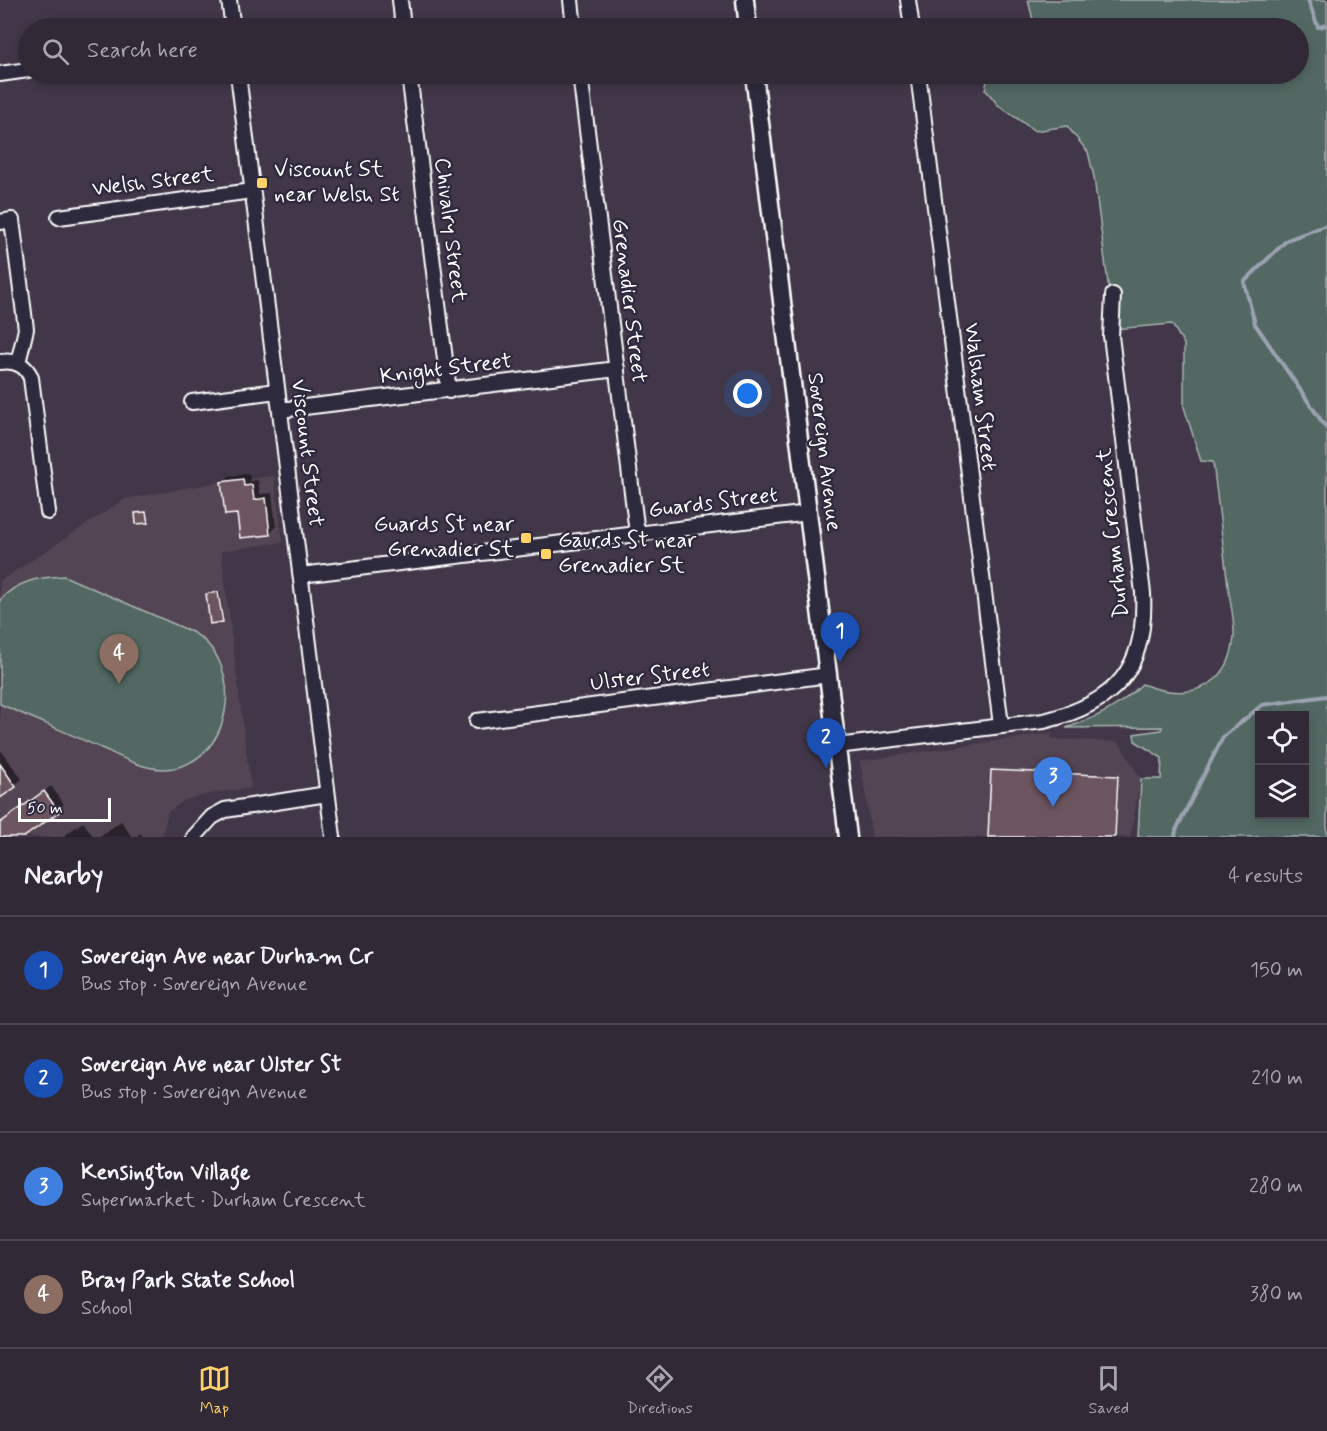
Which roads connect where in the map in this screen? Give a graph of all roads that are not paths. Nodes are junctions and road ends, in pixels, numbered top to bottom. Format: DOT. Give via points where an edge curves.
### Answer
graph roads {
  1 [pos="230,0"];
  2 [pos="400,0"];
  3 [pos="571,0"];
  4 [pos="745,0"];
  5 [pos="908,0"];
  6 [pos="232,18"];
  7 [pos="403,18"];
  8 [pos="573,18"];
  9 [pos="747,18"];
  10 [pos="911,18"];
  11 [pos="18,71"];
  12 [pos="0,74"];
  13 [pos="239,84"];
  14 [pos="410,84"];
  15 [pos="581,84"];
  16 [pos="755,84"];
  17 [pos="919,84"];
  18 [pos="252,191"];
  19 [pos="58,217"];
  20 [pos="0,222"];
  21 [pos="1113,295"];
  22 [pos="0,362"];
  23 [pos="18,363"];
  24 [pos="617,369"];
  25 [pos="277,391"];
  26 [pos="449,391"];
  27 [pos="192,402"];
  28 [pos="280,410"];
  29 [pos="48,512"];
  30 [pos="809,513"];
  31 [pos="637,533"];
  32 [pos="301,575"];
  33 [pos="829,675"];
  34 [pos="477,721"];
  35 [pos="1001,725"];
  36 [pos="837,746"];
  37 [pos="327,794"];
  38 [pos="194,837"];
  39 [pos="333,837"];
  40 [pos="848,837"];
  1 -- 6 [label="street"];
  2 -- 7 [label="street"];
  3 -- 8 [label="street"];
  4 -- 9 [label="street"];
  5 -- 10 [label="street"];
  11 -- 12 [label="street"];
  13 -- 18 [label="street, Viscount Street"];
  14 -- 26 [label="street, Chivalry Street"];
  15 -- 24 [label="street, Grenadier Street"];
  16 -- 30 [label="street, Sovereign Avenue"];
  17 -- 35 [label="street, Walsham Street"];
  18 -- 19 [label="street, Welsh Street"];
  18 -- 25 [label="street, Viscount Street"];
  20 -- 23 [label="street" via="12,220 25,338"];
  21 -- 35 [label="street, Durham Crescent" via="1111,336 1143,592 1140,644 1114,690 1070,715"];
  22 -- 23 [label="street"];
  23 -- 29 [label="street" via="31,378"];
  24 -- 26 [label="street, Knight Street"];
  24 -- 31 [label="street, Grenadier Street"];
  25 -- 27 [label="street"];
  25 -- 28 [label="street, Viscount Street"];
  26 -- 28 [label="street, Knight Street"];
  28 -- 32 [label="street, Viscount Street"];
  30 -- 31 [label="street, Guards Street"];
  30 -- 33 [label="street, Sovereign Avenue"];
  31 -- 32 [label="street, Guards Street"];
  32 -- 37 [label="street, Viscount Street"];
  33 -- 34 [label="street, Ulster Street"];
  33 -- 36 [label="street, Sovereign Avenue"];
  35 -- 36 [label="street, Durham Crescent"];
  36 -- 40 [label="street, Sovereign Avenue"];
  37 -- 38 [label="street" via="225,810 212,817"];
  37 -- 39 [label="street, Viscount Street"];
}
